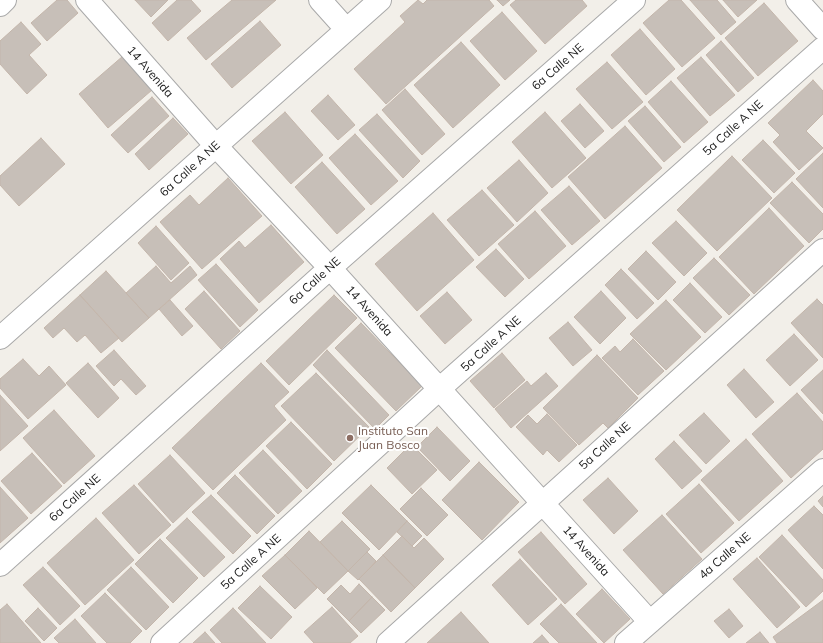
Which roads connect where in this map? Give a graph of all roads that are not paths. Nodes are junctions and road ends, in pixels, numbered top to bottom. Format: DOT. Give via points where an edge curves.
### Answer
graph roads {
  1 [pos="5,0"];
  2 [pos="87,0"];
  3 [pos="320,0"];
  4 [pos="380,0"];
  5 [pos="634,0"];
  6 [pos="797,0"];
  7 [pos="0,5"];
  8 [pos="823,29"];
  9 [pos="346,30"];
  10 [pos="823,48"];
  11 [pos="216,146"];
  12 [pos="823,250"];
  13 [pos="330,268"];
  14 [pos="0,338"];
  15 [pos="440,389"];
  16 [pos="823,470"];
  17 [pos="543,503"];
  18 [pos="0,565"];
  19 [pos="650,622"];
  20 [pos="162,643"];
  21 [pos="388,643"];
  22 [pos="626,643"];
  1 -- 7 [label="street"];
  2 -- 11 [label="street, 14 Avenida"];
  3 -- 9 [label="street"];
  4 -- 9 [label="street, 6a Calle A NE"];
  5 -- 13 [label="street, 6a Calle NE"];
  6 -- 8 [label="street"];
  9 -- 11 [label="street, 6a Calle A NE"];
  10 -- 15 [label="street, 5a Calle A NE"];
  11 -- 13 [label="street, 14 Avenida"];
  11 -- 14 [label="street, 6a Calle A NE"];
  12 -- 17 [label="street, 5a Calle NE"];
  13 -- 15 [label="street, 14 Avenida"];
  13 -- 18 [label="street, 6a Calle NE"];
  15 -- 17 [label="street, 14 Avenida"];
  15 -- 20 [label="street, 5a Calle A NE"];
  16 -- 19 [label="street, 4a Calle NE"];
  17 -- 19 [label="street, 14 Avenida"];
  17 -- 21 [label="street, 5a Calle NE"];
  19 -- 22 [label="street, 4a Calle NE"];
}
